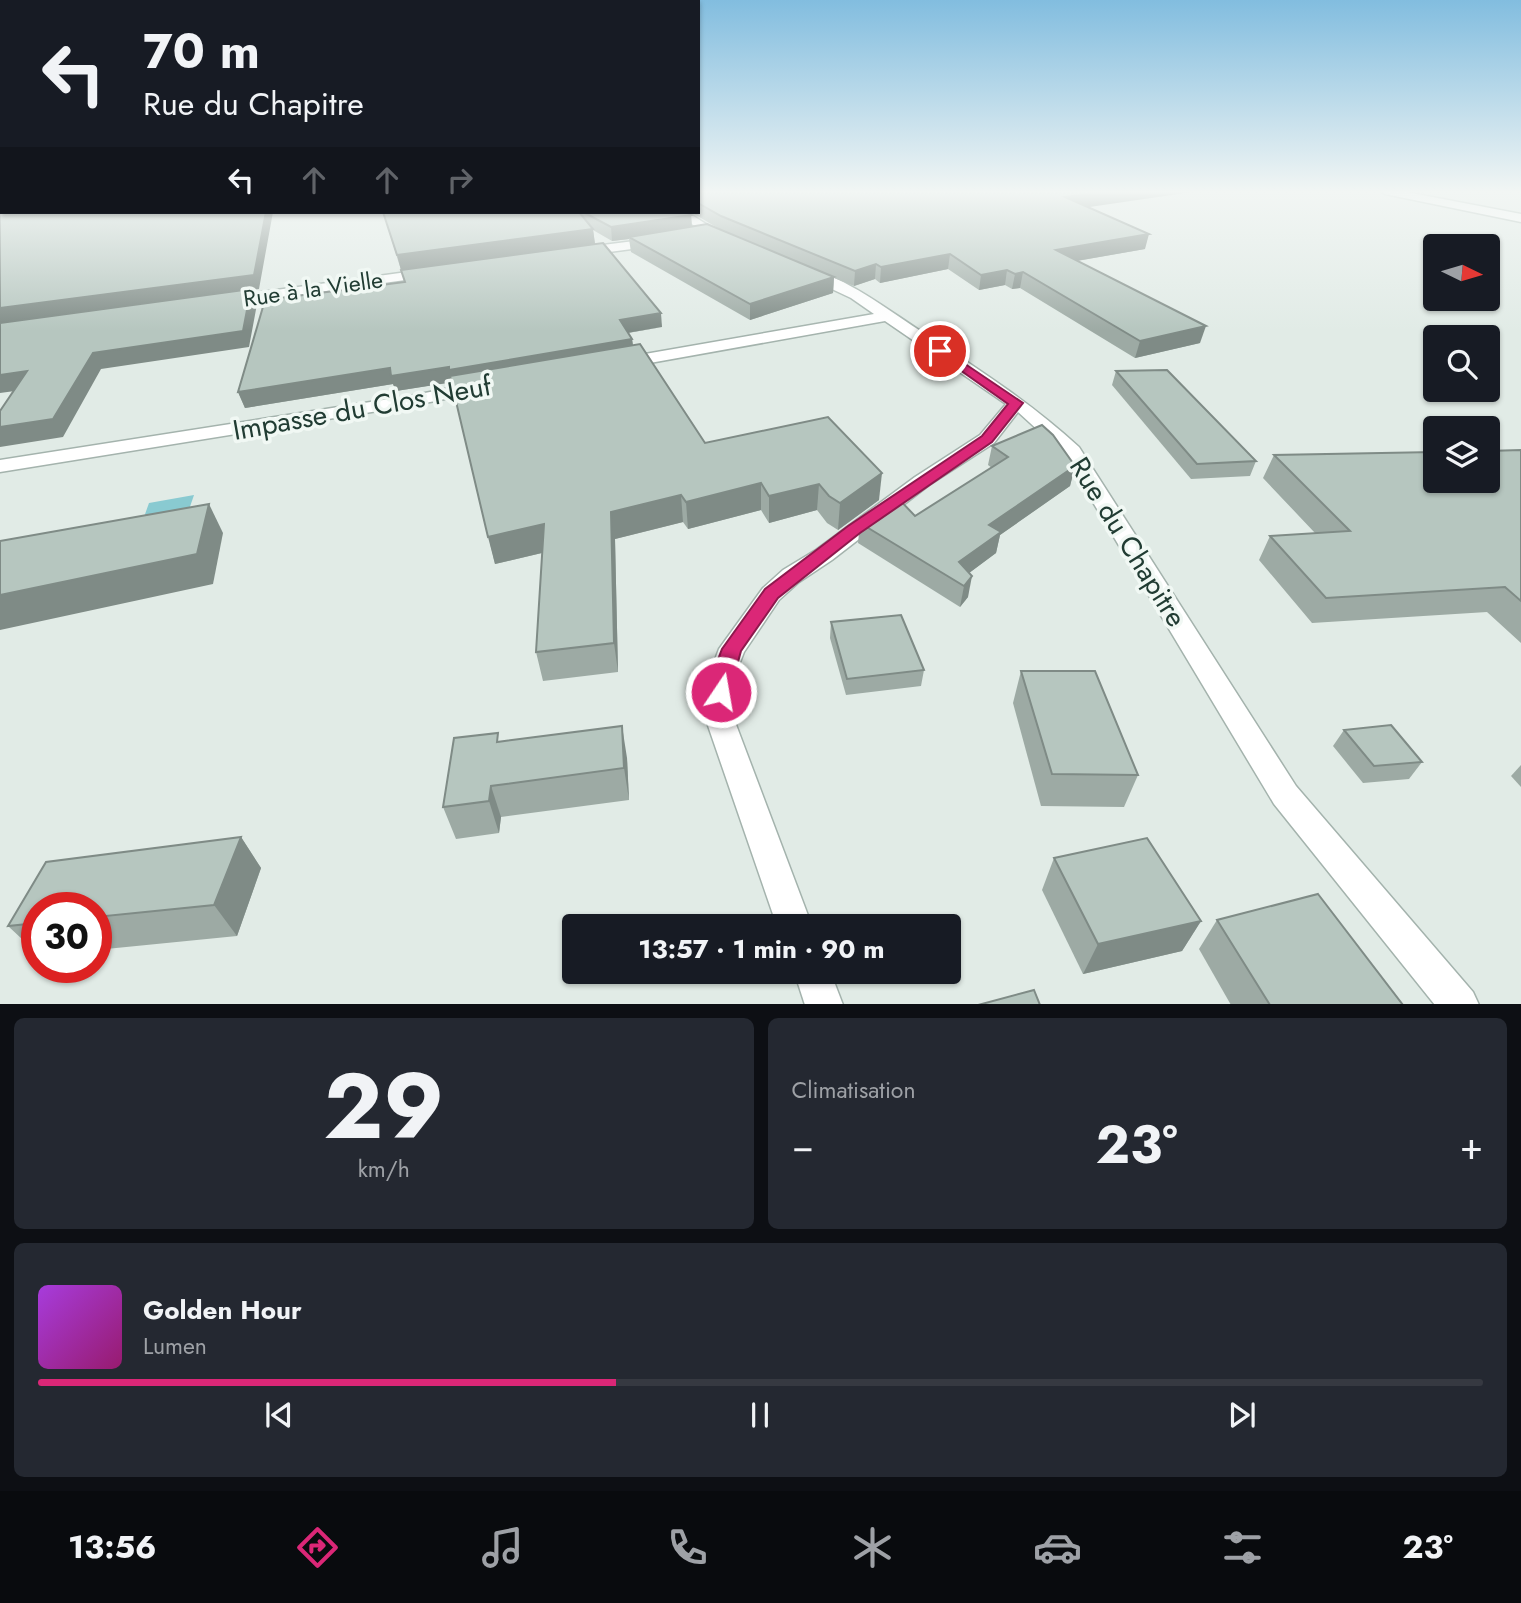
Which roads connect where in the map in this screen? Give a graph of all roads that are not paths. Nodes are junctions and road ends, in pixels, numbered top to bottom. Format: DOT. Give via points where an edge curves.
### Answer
graph roads {
  1 [pos="681,238"];
  2 [pos="722,238"];
  3 [pos="737,244"];
  4 [pos="569,253"];
  5 [pos="793,267"];
  6 [pos="446,270"];
  7 [pos="212,302"];
  8 [pos="888,316"];
  9 [pos="611,365"];
  10 [pos="491,385"];
  11 [pos="1016,403"];
  12 [pos="0,466"];
  13 [pos="790,914"];
  14 [pos="817,984"];
  15 [pos="824,1004"];
  16 [pos="1460,1004"];
  1 -- 4 [label="street"];
  2 -- 3 [label="street"];
  5 -- 8 [label="street, Rue du Chapitre" via="856,295"];
  6 -- 7 [label="street, Rue à la Vielle"];
  8 -- 9 [label="street"];
  8 -- 11 [label="street, Rue du Chapitre"];
  10 -- 12 [label="street, Impasse du Clos Neuf"];
  11 -- 13 [label="street" via="987,439 791,576 771,594 732,649 718,714"];
  11 -- 16 [label="street, Rue du Chapitre" via="1072,451 1285,795"];
  14 -- 15 [label="street"];
}
